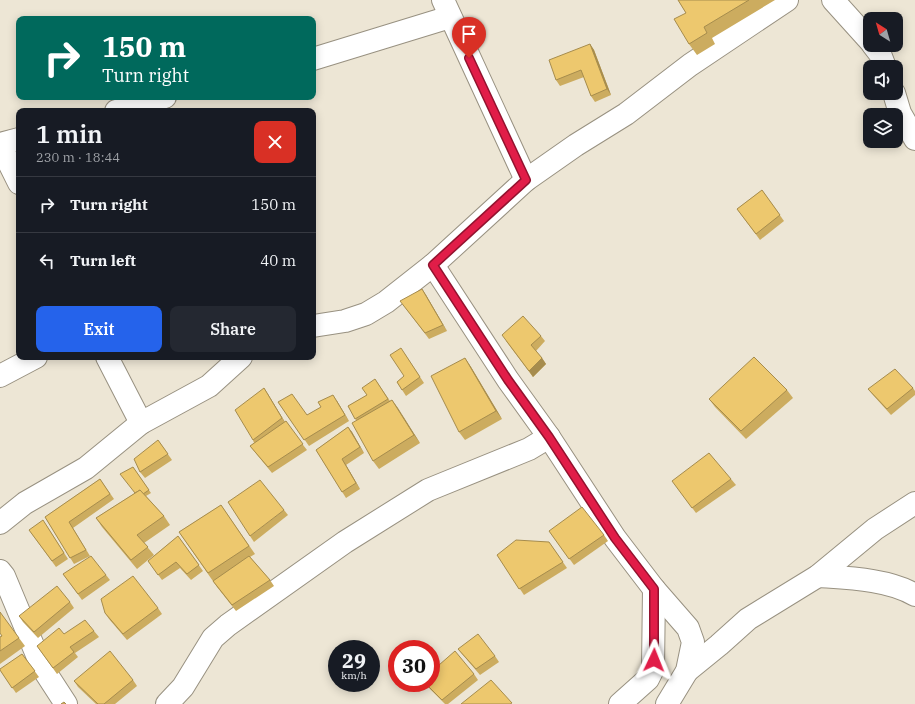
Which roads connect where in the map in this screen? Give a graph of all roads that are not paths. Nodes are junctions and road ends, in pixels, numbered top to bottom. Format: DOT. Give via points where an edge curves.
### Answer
graph roads {
  1 [pos="787,0"];
  2 [pos="833,0"];
  3 [pos="447,8"];
  4 [pos="863,33"];
  5 [pos="316,58"];
  6 [pos="154,100"];
  7 [pos="896,100"];
  8 [pos="126,108"];
  9 [pos="915,139"];
  10 [pos="16,140"];
  11 [pos="0,144"];
  12 [pos="16,176"];
  13 [pos="526,180"];
  14 [pos="433,265"];
  15 [pos="316,326"];
  16 [pos="30,360"];
  17 [pos="109,360"];
  18 [pos="238,360"];
  19 [pos="0,376"];
  20 [pos="141,423"];
  21 [pos="549,437"];
  22 [pos="915,503"];
  23 [pos="0,523"];
  24 [pos="0,571"];
  25 [pos="818,576"];
  26 [pos="654,589"];
  27 [pos="915,595"];
  28 [pos="687,671"];
  29 [pos="66,704"];
  30 [pos="167,704"];
  31 [pos="620,704"];
  32 [pos="667,704"];
  1 -- 13 [label="street" via="690,65 626,114"];
  2 -- 4 [label="street"];
  3 -- 5 [label="street"];
  3 -- 13 [label="street"];
  6 -- 8 [label="street"];
  7 -- 9 [label="street" via="900,114"];
  10 -- 11 [label="street"];
  11 -- 12 [label="street"];
  13 -- 14 [label="street"];
  14 -- 15 [label="street" via="386,302 366,314 346,321"];
  14 -- 21 [label="street" via="508,380"];
  16 -- 19 [label="street"];
  17 -- 20 [label="street"];
  18 -- 20 [label="street" via="209,386"];
  20 -- 23 [label="street" via="86,468 25,503"];
  21 -- 26 [label="street" via="615,538"];
  21 -- 30 [label="street" via="529,449 428,490 345,542 213,638 183,687"];
  22 -- 25 [label="street" via="875,529"];
  24 -- 29 [label="street" via="42,667"];
  25 -- 27 [label="street" via="867,580"];
  25 -- 28 [label="street" via="748,619"];
  26 -- 28 [label="street" via="688,628 693,642"];
  26 -- 31 [label="street" via="653,669 648,679"];
  28 -- 32 [label="street"];
}
